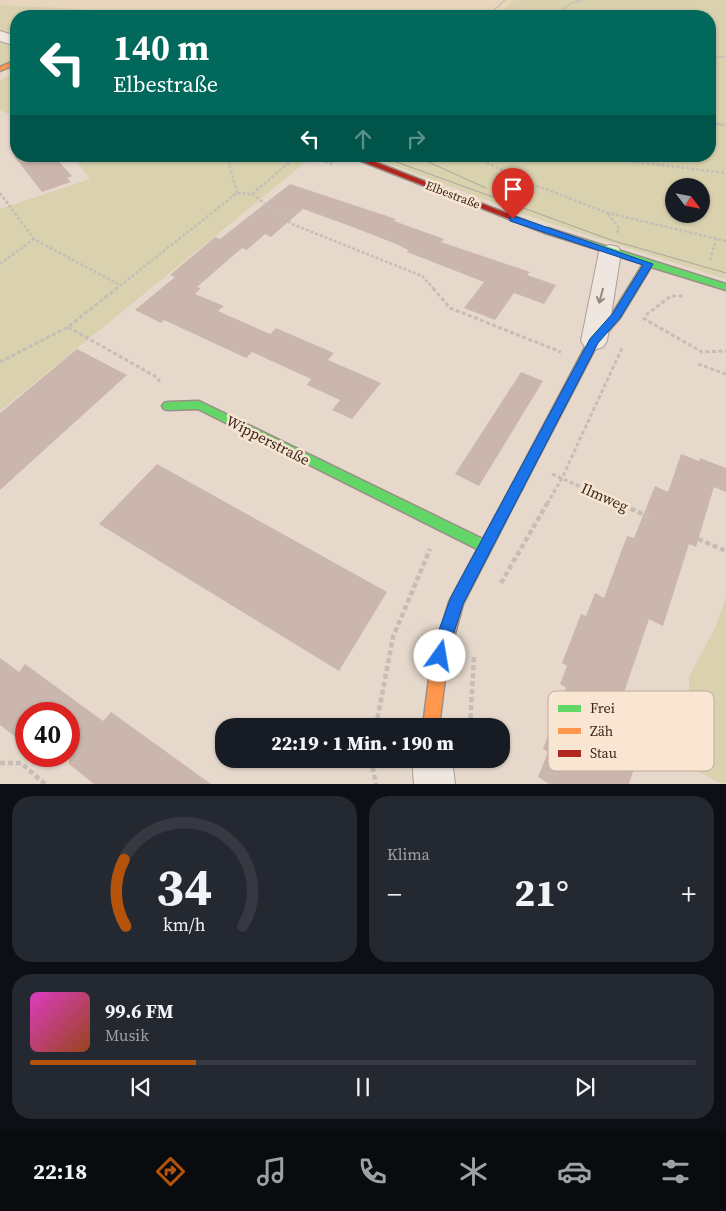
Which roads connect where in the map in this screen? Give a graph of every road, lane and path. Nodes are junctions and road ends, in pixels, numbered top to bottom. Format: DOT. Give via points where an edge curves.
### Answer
graph roads {
  1 [pos="505,0"];
  2 [pos="582,0"];
  3 [pos="494,10"];
  4 [pos="562,10"];
  5 [pos="0,36"];
  6 [pos="10,44"];
  7 [pos="230,162"];
  8 [pos="290,162"];
  9 [pos="367,162"];
  10 [pos="485,162"];
  11 [pos="636,162"];
  12 [pos="726,173"];
  13 [pos="0,193"];
  14 [pos="238,193"];
  15 [pos="252,194"];
  16 [pos="34,239"];
  17 [pos="726,241"];
  18 [pos="610,252"];
  19 [pos="0,264"];
  20 [pos="648,264"];
  21 [pos="120,285"];
  22 [pos="726,287"];
  23 [pos="687,296"];
  24 [pos="642,318"];
  25 [pos="638,322"];
  26 [pos="68,327"];
  27 [pos="594,341"];
  28 [pos="626,342"];
  29 [pos="726,351"];
  30 [pos="563,353"];
  31 [pos="0,362"];
  32 [pos="698,364"];
  33 [pos="726,374"];
  34 [pos="168,406"];
  35 [pos="562,478"];
  36 [pos="649,517"];
  37 [pos="443,527"];
  38 [pos="698,539"];
  39 [pos="484,546"];
  40 [pos="726,551"];
  41 [pos="500,586"];
  42 [pos="475,647"];
  43 [pos="377,718"];
  44 [pos="432,718"];
  45 [pos="471,718"];
  46 [pos="0,763"];
  47 [pos="373,768"];
  48 [pos="433,768"];
  49 [pos="45,784"];
  50 [pos="376,784"];
  51 [pos="435,784"];
  1 -- 3 [label="path"];
  2 -- 4 [label="path" via="571,2"];
  5 -- 6 [label="street"];
  7 -- 14 [label="path"];
  8 -- 15 [label="path"];
  9 -- 18 [label="street, Elbestraße" via="499,214"];
  10 -- 17 [label="path" via="527,182 608,213"];
  11 -- 12 [label="path"];
  13 -- 16 [label="path"];
  14 -- 15 [label="path"];
  14 -- 21 [label="path"];
  15 -- 30 [label="path" via="292,224 422,276 450,308"];
  16 -- 19 [label="path"];
  16 -- 21 [label="path"];
  18 -- 20 [label="street, Elbestraße"];
  18 -- 27 [label="street, one-way"];
  20 -- 22 [label="street, Elbestraße"];
  20 -- 27 [label="street" via="616,316"];
  21 -- 26 [label="path"];
  23 -- 24 [label="path" via="671,296"];
  24 -- 25 [label="path"];
  24 -- 29 [label="path" via="702,352"];
  26 -- 31 [label="path"];
  26 -- 34 [label="path" via="158,378"];
  27 -- 39 [label="street"];
  28 -- 35 [label="path"];
  32 -- 33 [label="path"];
  34 -- 37 [label="street, Wipperstraße" via="199,405"];
  35 -- 36 [label="path, Ilmweg"];
  35 -- 41 [label="path"];
  37 -- 39 [label="street, Wipperstraße"];
  37 -- 43 [label="path" via="423,562 392,637"];
  38 -- 40 [label="path"];
  39 -- 44 [label="street" via="456,602 443,638"];
  42 -- 45 [label="path"];
  46 -- 49 [label="path" via="21,763"];
  47 -- 50 [label="path"];
  48 -- 51 [label="street"];
}
